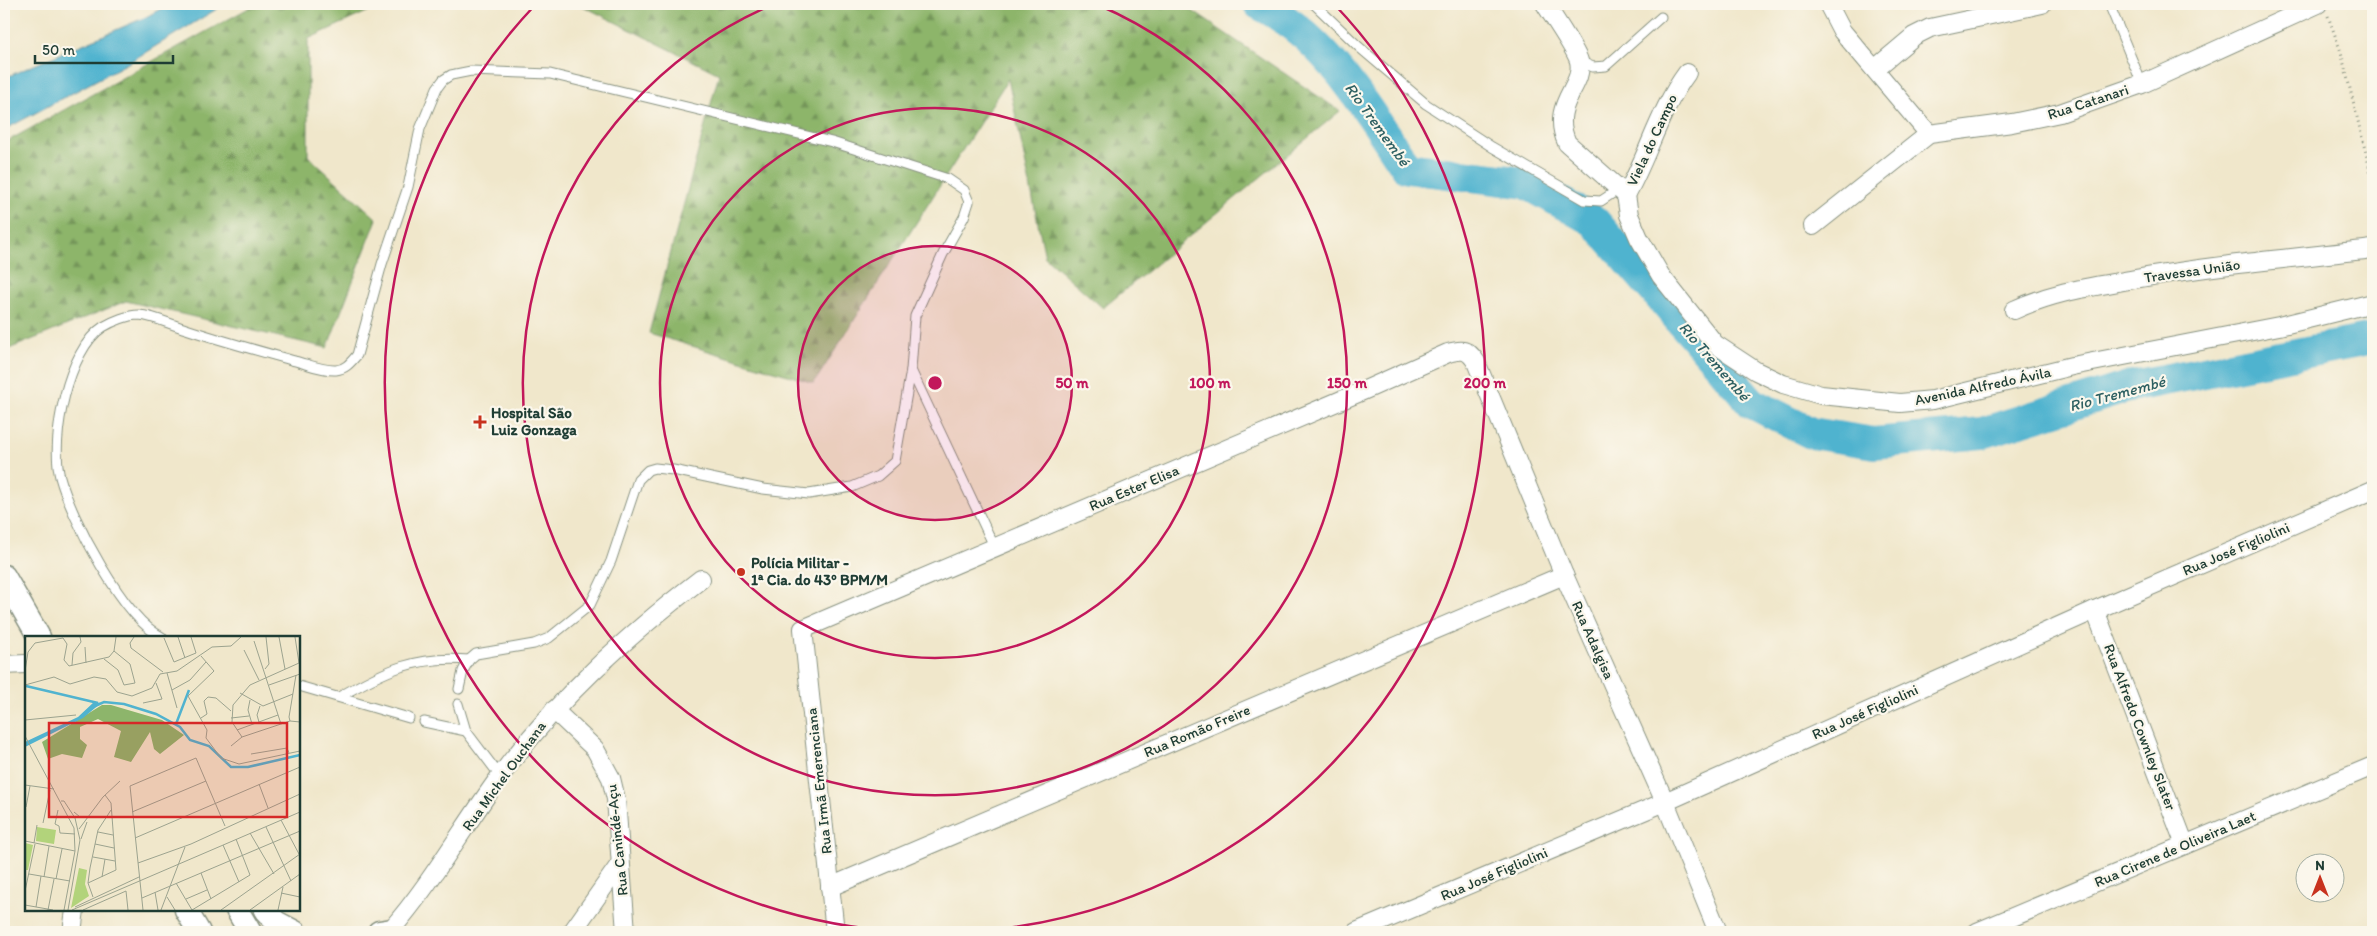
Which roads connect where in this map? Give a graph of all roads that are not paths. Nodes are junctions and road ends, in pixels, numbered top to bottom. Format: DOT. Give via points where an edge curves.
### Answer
graph roads {
  1 [pos="1314,4"];
  2 [pos="1545,4"];
  3 [pos="1828,4"];
  4 [pos="2109,4"];
  5 [pos="2034,5"];
  6 [pos="2322,6"];
  7 [pos="1661,17"];
  8 [pos="1579,61"];
  9 [pos="1876,68"];
  10 [pos="1687,73"];
  11 [pos="2142,84"];
  12 [pos="1929,134"];
  13 [pos="1623,192"];
  14 [pos="1813,226"];
  15 [pos="2373,249"];
  16 [pos="2373,303"];
  17 [pos="2014,310"];
  18 [pos="1465,350"];
  19 [pos="911,370"];
  20 [pos="2373,490"];
  21 [pos="994,546"];
  22 [pos="1564,575"];
  23 [pos="4,576"];
  24 [pos="701,579"];
  25 [pos="2096,610"];
  26 [pos="803,629"];
  27 [pos="37,636"];
  28 [pos="160,636"];
  29 [pos="469,660"];
  30 [pos="25,664"];
  31 [pos="4,665"];
  32 [pos="300,686"];
  33 [pos="460,689"];
  34 [pos="339,697"];
  35 [pos="458,704"];
  36 [pos="554,710"];
  37 [pos="409,718"];
  38 [pos="424,722"];
  39 [pos="466,731"];
  40 [pos="2373,766"];
  41 [pos="500,776"];
  42 [pos="1665,802"];
  43 [pos="2185,845"];
  44 [pos="620,864"];
  45 [pos="830,887"];
  46 [pos="75,911"];
  47 [pos="187,911"];
  48 [pos="238,911"];
  49 [pos="266,911"];
  50 [pos="72,932"];
  51 [pos="199,932"];
  52 [pos="250,932"];
  53 [pos="295,932"];
  54 [pos="388,932"];
  55 [pos="572,932"];
  56 [pos="626,932"];
  57 [pos="835,932"];
  58 [pos="1356,932"];
  59 [pos="1718,932"];
  60 [pos="1977,932"];
  1 -- 13 [label="lane" via="1412,93 1492,148 1584,200 1601,201"];
  2 -- 8 [label="street"];
  3 -- 9 [label="street" via="1842,31"];
  4 -- 11 [label="lane"];
  5 -- 9 [label="street" via="1930,28 1914,36"];
  6 -- 11 [label="street, Rua Catanari"];
  7 -- 8 [label="lane" via="1606,66 1593,67"];
  8 -- 13 [label="street, Viela do Campo" via="1577,79 1562,115 1562,131 1567,143"];
  9 -- 12 [label="street"];
  10 -- 13 [label="street, Viela do Campo" via="1675,88 1644,163"];
  11 -- 12 [label="street, Rua Catanari" via="2060,113"];
  12 -- 14 [label="street"];
  13 -- 16 [label="street, Avenida Alfredo Ávila" via="1638,238 1661,276 1715,344 1783,384 1821,395 1900,403 1933,400 2072,366 2279,326"];
  15 -- 17 [label="street, Travessa União" via="2172,273 2060,292"];
  18 -- 21 [label="street, Rua Ester Elisa" via="1448,353"];
  18 -- 22 [label="street, Rua Adalgisa" via="1476,362"];
  19 -- 21 [label="lane"];
  19 -- 28 [label="lane" via="915,316 969,202 964,190 956,184 832,142 550,74 471,71 451,75 437,88 420,129 408,187 382,264 357,355 349,365 335,370 315,366 140,315 103,326 92,336 77,360 65,397 57,444 60,478 78,521 111,583 138,618"];
  19 -- 29 [label="lane" via="894,461 878,476 852,487 809,494 762,489 673,470 648,470 638,480 611,561 590,605 548,638 534,644 476,654"];
  20 -- 25 [label="street, Rua José Figliolini"];
  21 -- 26 [label="street, Rua Ester Elisa"];
  22 -- 42 [label="street, Rua Adalgisa"];
  22 -- 45 [label="street, Rua Romão Freire"];
  23 -- 27 [label="street"];
  24 -- 36 [label="street, Rua Michel Ouchana" via="643,625"];
  25 -- 42 [label="street, Rua José Figliolini"];
  25 -- 43 [label="street, Rua Alfredo Cownley Slater"];
  26 -- 45 [label="street, Rua Irmã Emerenciana"];
  29 -- 33 [label="lane" via="463,670"];
  29 -- 34 [label="lane" via="418,661 375,676"];
  30 -- 31 [label="street"];
  32 -- 34 [label="lane"];
  34 -- 37 [label="lane"];
  35 -- 39 [label="lane"];
  36 -- 41 [label="street, Rua Michel Ouchana"];
  36 -- 44 [label="street, Rua Canindé-Açu" via="595,749 611,778 616,799"];
  38 -- 39 [label="lane"];
  39 -- 41 [label="lane"];
  40 -- 43 [label="street, Rua Cirene de Oliveira Laet"];
  41 -- 54 [label="street, Rua Michel Ouchana" via="423,890"];
  42 -- 58 [label="street, Rua José Figliolini"];
  42 -- 59 [label="street, Rua Adalgisa"];
  43 -- 60 [label="street, Rua Cirene de Oliveira Laet"];
  44 -- 55 [label="street"];
  44 -- 56 [label="street, Rua Canindé-Açu"];
  45 -- 57 [label="street, Rua Irmã Emerenciana"];
  46 -- 50 [label="street"];
  47 -- 51 [label="street"];
  48 -- 52 [label="street"];
  49 -- 53 [label="street" via="276,922"];
}
